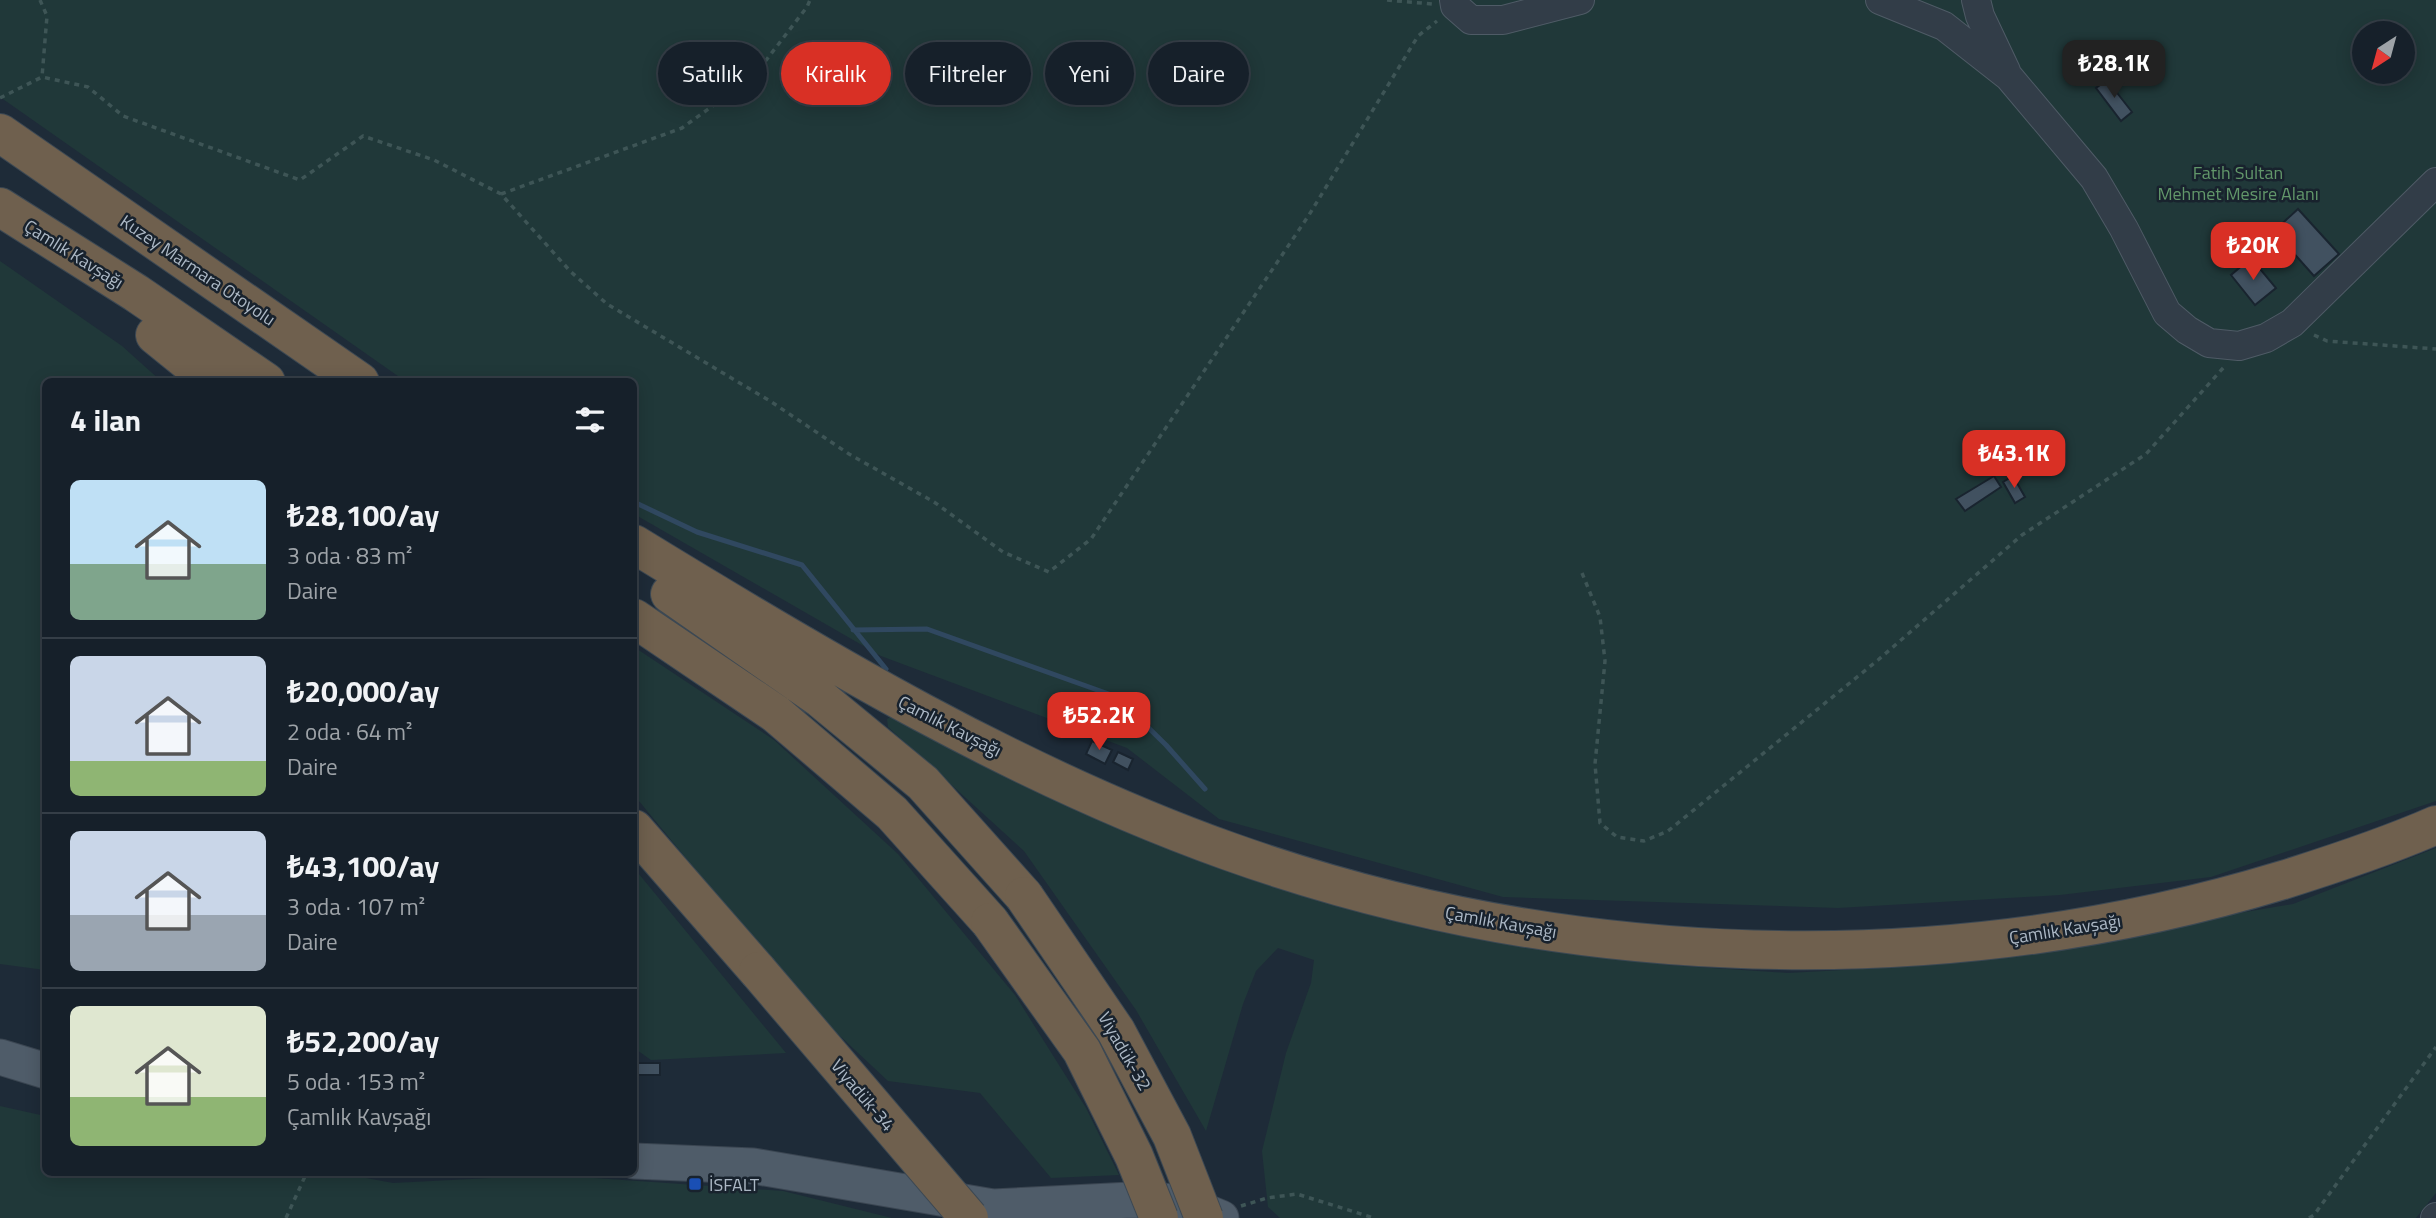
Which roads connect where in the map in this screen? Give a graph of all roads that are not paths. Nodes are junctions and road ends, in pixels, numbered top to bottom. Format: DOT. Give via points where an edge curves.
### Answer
graph roads {
  1 [pos="1580,0"];
  2 [pos="1880,0"];
  3 [pos="1976,0"];
  4 [pos="1454,3"];
  5 [pos="2009,76"];
  6 [pos="0,133"];
  7 [pos="2436,182"];
  8 [pos="1,208"];
  9 [pos="209,378"];
  10 [pos="261,378"];
  11 [pos="354,378"];
  12 [pos="637,546"];
  13 [pos="637,571"];
  14 [pos="637,620"];
  15 [pos="2436,825"];
  16 [pos="637,832"];
  17 [pos="0,1057"];
  18 [pos="42,1070"];
  19 [pos="637,1161"];
  20 [pos="1219,1216"];
  21 [pos="969,1218"];
  22 [pos="1158,1218"];
  1 -- 4 [label="lane" via="1503,20 1471,20"];
  2 -- 5 [label="lane" via="1944,26"];
  3 -- 5 [label="lane"];
  5 -- 7 [label="lane" via="2094,178 2167,313 2209,343 2239,346 2292,323"];
  6 -- 11 [label="highway, Kuzey Marmara Otoyolu"];
  8 -- 9 [label="highway, Çamlık Kavşağı"];
  8 -- 10 [label="highway, Çamlık Kavşağı"];
  12 -- 15 [label="highway, Çamlık Kavşağı" via="773,630 910,706 1121,808 1227,851 1333,885 1451,914 1570,935 1760,951 1919,948 2031,936 2142,917 2238,893"];
  13 -- 20 [label="highway, Viyadük-32, bridge" via="821,699 923,783 1024,896 1116,1031"];
  14 -- 22 [label="highway, Viyadük-32, bridge" via="776,714 892,813 990,922 1082,1051 1134,1156"];
  16 -- 21 [label="highway, Viyadük-34, bridge"];
  17 -- 18 [label="main road"];
  19 -- 20 [label="main road" via="754,1166 993,1208 1131,1200 1182,1202"];
}
